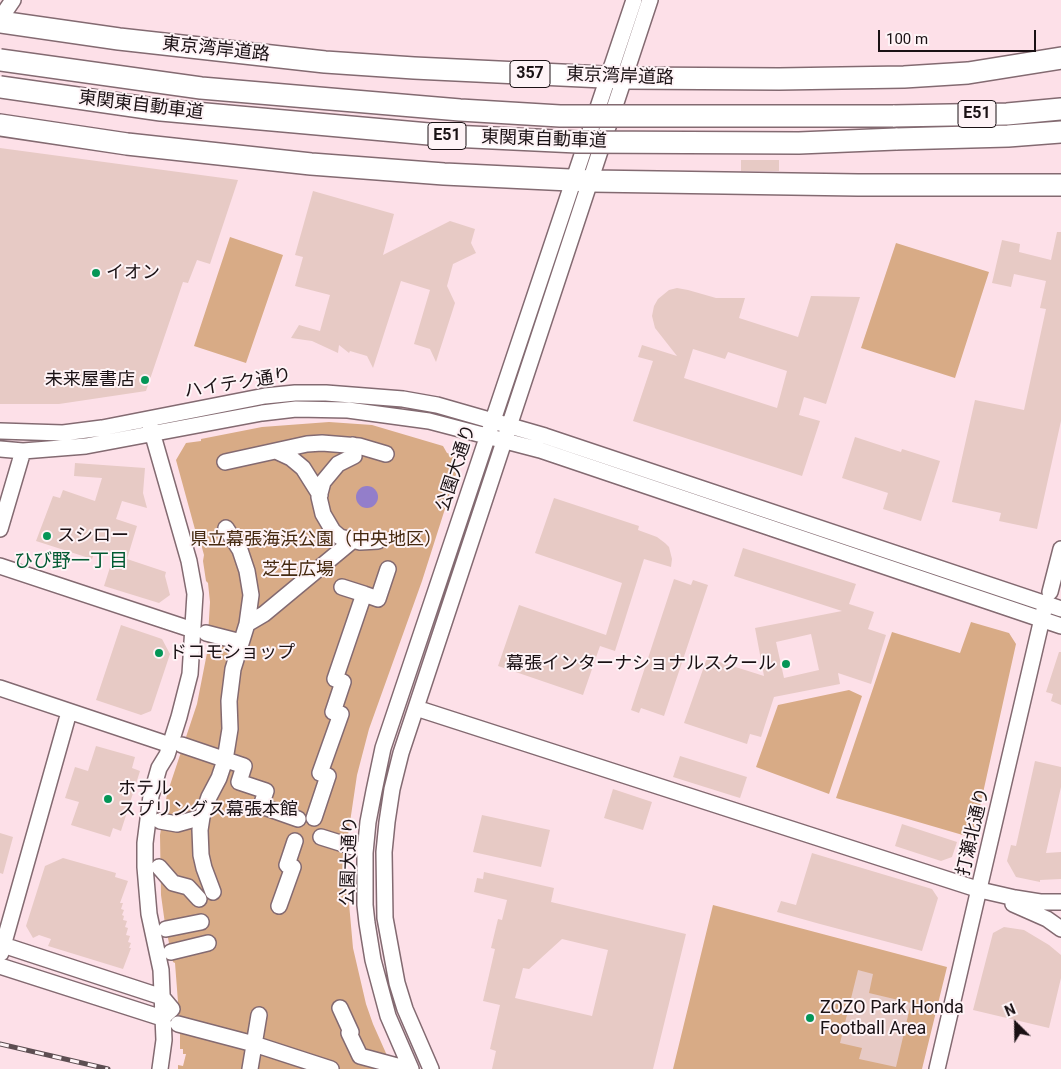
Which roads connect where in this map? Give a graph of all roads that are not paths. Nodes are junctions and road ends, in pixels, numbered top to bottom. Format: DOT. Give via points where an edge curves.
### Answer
graph roads {
  1 [pos="13,0"];
  2 [pos="634,0"];
  3 [pos="650,0"];
  4 [pos="0,20"];
  5 [pos="1061,58"];
  6 [pos="0,60"];
  7 [pos="1061,66"];
  8 [pos="968,73"];
  9 [pos="616,78"];
  10 [pos="0,87"];
  11 [pos="1061,109"];
  12 [pos="0,125"];
  13 [pos="1061,132"];
  14 [pos="1061,172"];
  15 [pos="582,180"];
  16 [pos="858,185"];
  17 [pos="1061,185"];
  18 [pos="148,418"];
  19 [pos="492,421"];
  20 [pos="0,431"];
  21 [pos="508,433"];
  22 [pos="153,434"];
  23 [pos="488,436"];
  24 [pos="353,445"];
  25 [pos="0,449"];
  26 [pos="23,451"];
  27 [pos="276,451"];
  28 [pos="386,454"];
  29 [pos="224,462"];
  30 [pos="320,495"];
  31 [pos="226,528"];
  32 [pos="0,529"];
  33 [pos="352,540"];
  34 [pos="378,541"];
  35 [pos="1061,549"];
  36 [pos="0,566"];
  37 [pos="393,570"];
  38 [pos="342,587"];
  39 [pos="371,597"];
  40 [pos="1048,598"];
  41 [pos="1061,609"];
  42 [pos="1042,620"];
  43 [pos="247,624"];
  44 [pos="1061,626"];
  45 [pos="200,632"];
  46 [pos="241,642"];
  47 [pos="0,688"];
  48 [pos="416,708"];
  49 [pos="69,712"];
  50 [pos="174,750"];
  51 [pos="224,764"];
  52 [pos="202,818"];
  53 [pos="298,819"];
  54 [pos="318,819"];
  55 [pos="160,821"];
  56 [pos="321,837"];
  57 [pos="300,843"];
  58 [pos="353,847"];
  59 [pos="159,867"];
  60 [pos="980,890"];
  61 [pos="213,892"];
  62 [pos="199,899"];
  63 [pos="1061,902"];
  64 [pos="284,907"];
  65 [pos="201,922"];
  66 [pos="166,929"];
  67 [pos="1061,929"];
  68 [pos="208,943"];
  69 [pos="1,951"];
  70 [pos="171,952"];
  71 [pos="0,966"];
  72 [pos="162,997"];
  73 [pos="337,1009"];
  74 [pos="259,1015"];
  75 [pos="171,1017"];
  76 [pos="254,1044"];
  77 [pos="358,1063"];
  78 [pos="404,1067"];
  79 [pos="160,1069"];
  80 [pos="169,1069"];
  81 [pos="250,1069"];
  82 [pos="330,1069"];
  83 [pos="380,1069"];
  84 [pos="431,1069"];
  85 [pos="937,1069"];
  1 -- 4 [label="street"];
  2 -- 9 [label="street, 公園大通り"];
  3 -- 9 [label="street, 公園大通り"];
  4 -- 9 [label="highway, 東京湾岸道路 / 357" via="119,39 325,62"];
  5 -- 8 [label="highway, 東京湾岸道路 / 357"];
  6 -- 11 [label="highway, 東関東自動車道 / E51, bridge" via="201,88 560,116 893,116 1007,114"];
  7 -- 8 [label="highway" via="983,76"];
  8 -- 9 [label="highway, 東京湾岸道路 / 357" via="848,78"];
  9 -- 15 [label="street, 公園大通り"];
  10 -- 13 [label="highway, 東関東自動車道 / E51, bridge" via="161,110 451,136 578,142 799,143"];
  12 -- 15 [label="highway" via="127,144 312,164"];
  14 -- 16 [label="highway" via="891,177"];
  15 -- 16 [label="highway"];
  15 -- 19 [label="street, 公園大通り"];
  15 -- 21 [label="street, 公園大通り"];
  16 -- 17 [label="highway"];
  18 -- 19 [label="street, ハイテク通り" via="265,396 326,393 403,399"];
  18 -- 20 [label="street, ハイテク通り" via="63,433"];
  18 -- 22 [label="street"];
  19 -- 21 [label="street, ハイテク通り"];
  19 -- 23 [label="street, 公園大通り"];
  21 -- 23 [label="street, ハイテク通り"];
  21 -- 40 [label="street" via="546,436"];
  21 -- 42 [label="street" via="558,456"];
  21 -- 48 [label="street, 公園大通り"];
  22 -- 23 [label="street, ハイテク通り" via="262,413 324,408 429,421"];
  22 -- 26 [label="street, ハイテク通り" via="86,446"];
  22 -- 45 [label="street" via="189,561"];
  23 -- 78 [label="street, 公園大通り" via="383,748 368,822 365,905 373,960"];
  24 -- 27 [label="street" via="322,443"];
  24 -- 28 [label="street"];
  24 -- 30 [label="street" via="354,456 332,469 323,482"];
  25 -- 26 [label="street, ハイテク通り"];
  26 -- 32 [label="street"];
  27 -- 29 [label="street"];
  27 -- 30 [label="street" via="303,468"];
  30 -- 33 [label="street" via="327,523 340,537"];
  31 -- 43 [label="street" via="240,550 250,582"];
  33 -- 34 [label="street"];
  33 -- 43 [label="street" via="264,614"];
  35 -- 40 [label="street, 打瀬北通り"];
  36 -- 45 [label="street"];
  37 -- 39 [label="street" via="387,602"];
  38 -- 39 [label="street"];
  39 -- 54 [label="street" via="335,678 351,684 340,714 335,744 320,773 328,776"];
  40 -- 41 [label="street"];
  40 -- 42 [label="street, 打瀬北通り"];
  42 -- 44 [label="street"];
  42 -- 60 [label="street, 打瀬北通り"];
  43 -- 46 [label="street"];
  45 -- 46 [label="street"];
  45 -- 50 [label="street"];
  46 -- 51 [label="street" via="233,669 230,729"];
  47 -- 49 [label="street"];
  48 -- 60 [label="street"];
  48 -- 84 [label="street, 公園大通り" via="401,753 388,814 384,899 397,983"];
  49 -- 50 [label="street"];
  49 -- 69 [label="street"];
  50 -- 51 [label="street"];
  50 -- 72 [label="street" via="159,768 151,796 145,843 146,889 161,970"];
  50 -- 75 [label="street" via="155,821 152,864 170,971"];
  51 -- 52 [label="street"];
  51 -- 53 [label="street" via="244,766 239,782 266,791 260,806"];
  52 -- 55 [label="street" via="177,824"];
  52 -- 61 [label="street" via="201,855"];
  56 -- 58 [label="street"];
  57 -- 64 [label="street"];
  59 -- 62 [label="street" via="173,883 188,887"];
  60 -- 63 [label="street" via="1040,902"];
  60 -- 67 [label="street" via="1033,912"];
  60 -- 85 [label="street, 打瀬北通り"];
  65 -- 66 [label="street"];
  68 -- 70 [label="street"];
  69 -- 72 [label="street"];
  71 -- 75 [label="street"];
  72 -- 75 [label="street"];
  73 -- 77 [label="street" via="351,1032 347,1034"];
  74 -- 76 [label="street"];
  75 -- 76 [label="street"];
  75 -- 79 [label="street"];
  75 -- 80 [label="street"];
  76 -- 81 [label="street"];
  76 -- 82 [label="street"];
  77 -- 78 [label="street"];
  77 -- 83 [label="street"];
}
